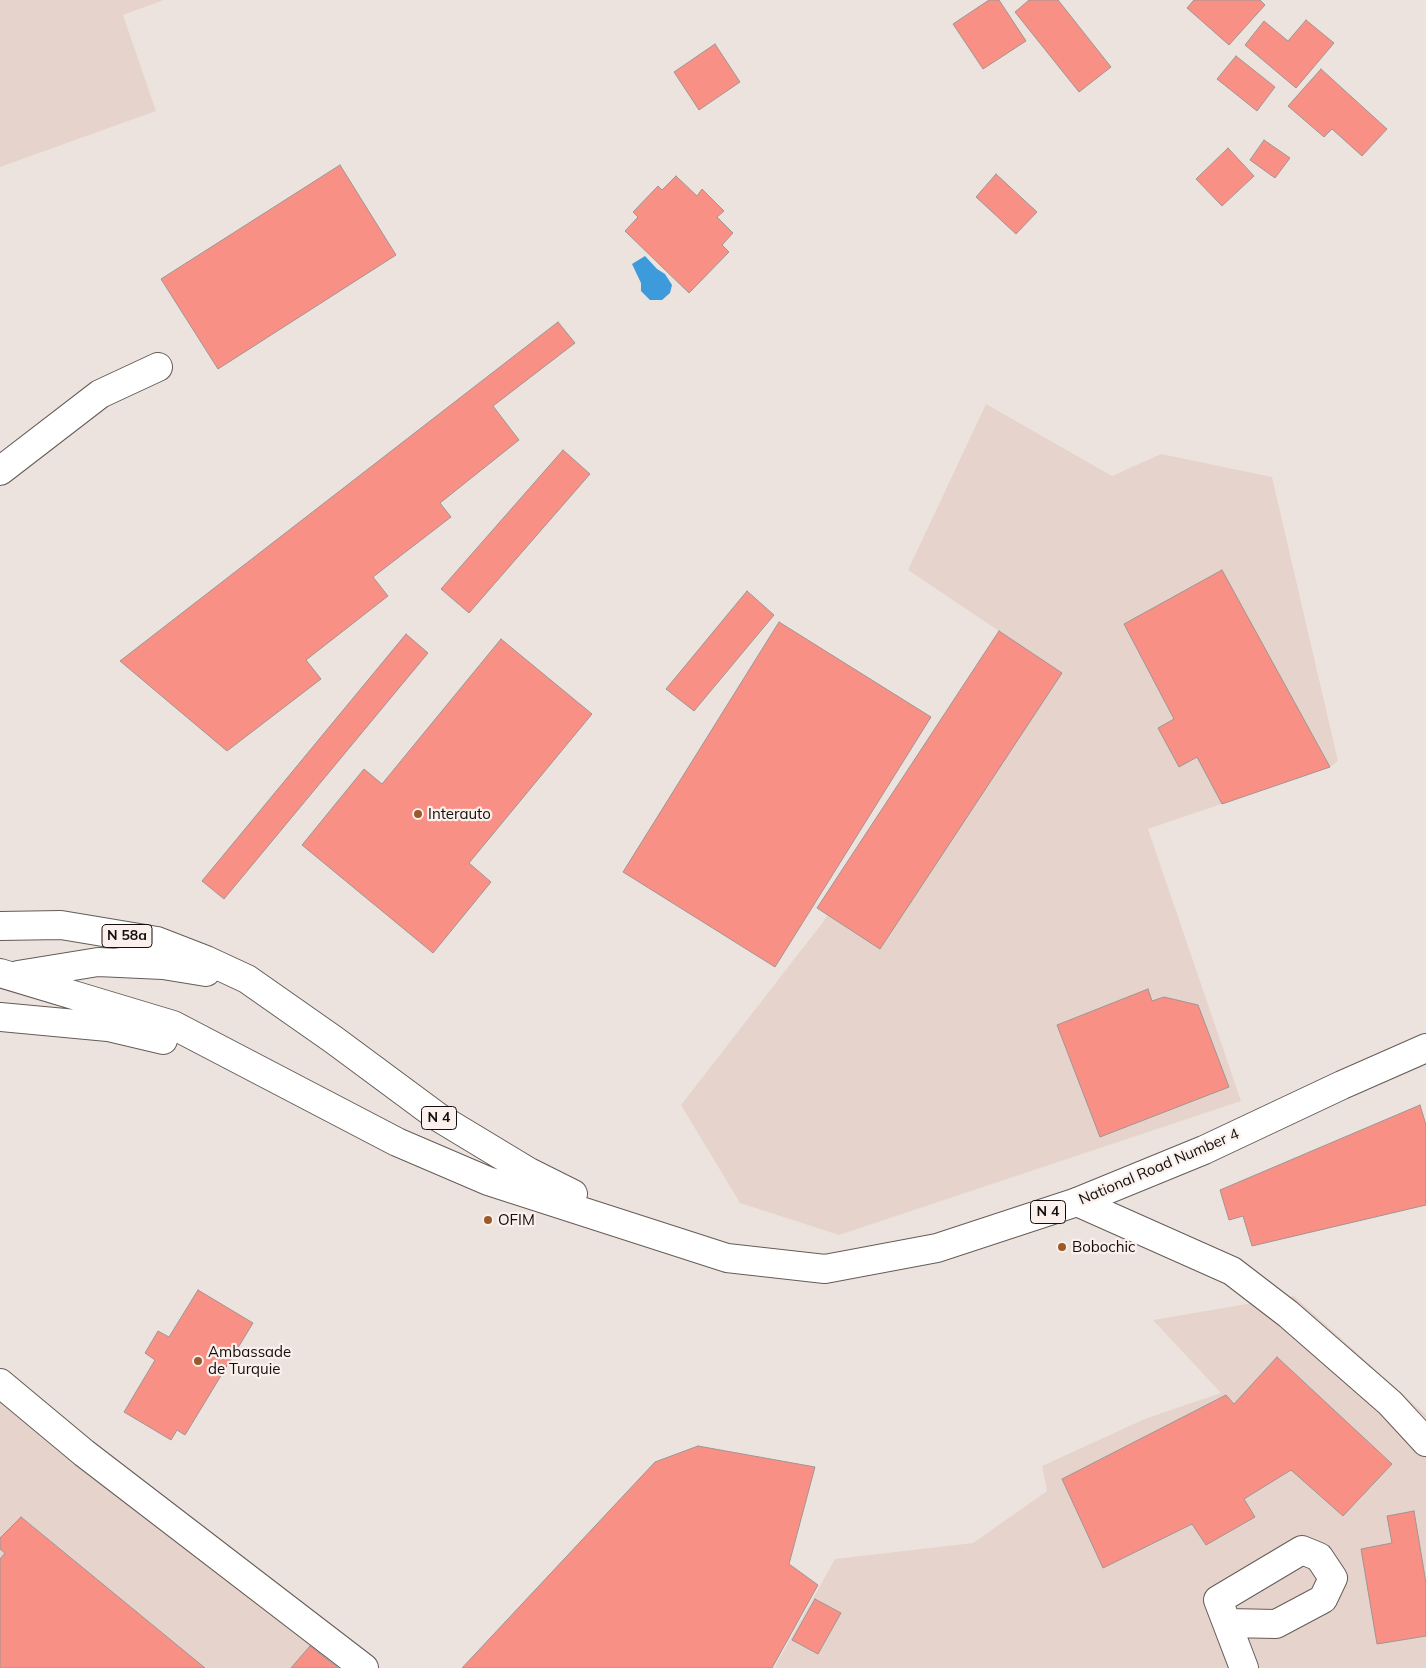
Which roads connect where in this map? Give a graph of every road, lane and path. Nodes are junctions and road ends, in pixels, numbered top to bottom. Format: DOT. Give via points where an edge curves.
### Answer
graph roads {
  1 [pos="158,368"];
  2 [pos="0,471"];
  3 [pos="0,926"];
  4 [pos="3,976"];
  5 [pos="246,979"];
  6 [pos="0,1017"];
  7 [pos="1426,1048"];
  8 [pos="236,1057"];
  9 [pos="1077,1202"];
  10 [pos="648,1232"];
  11 [pos="0,1383"];
  12 [pos="1426,1442"];
  13 [pos="1228,1623"];
  14 [pos="364,1668"];
  15 [pos="1244,1668"];
  1 -- 2 [label="main road" via="100,394"];
  3 -- 5 [label="main road, N 58a" via="62,926 157,941"];
  4 -- 5 [label="main road, N 4" via="98,962 162,965"];
  4 -- 8 [label="main road" via="173,1025"];
  5 -- 10 [label="main road, N 4" via="438,1117 529,1172"];
  6 -- 8 [label="main road, N 4" via="108,1027"];
  7 -- 9 [label="main road, National Road Number 4 / N 4" via="1204,1150"];
  8 -- 10 [label="main road, N 4" via="406,1146 488,1180"];
  9 -- 10 [label="main road, National Road Number 4 / N 4" via="937,1248 825,1269 727,1258"];
  9 -- 12 [label="main road" via="1232,1271 1288,1314 1390,1403"];
  11 -- 14 [label="main road" via="84,1453"];
  13 -- 15 [label="main road"];
}
